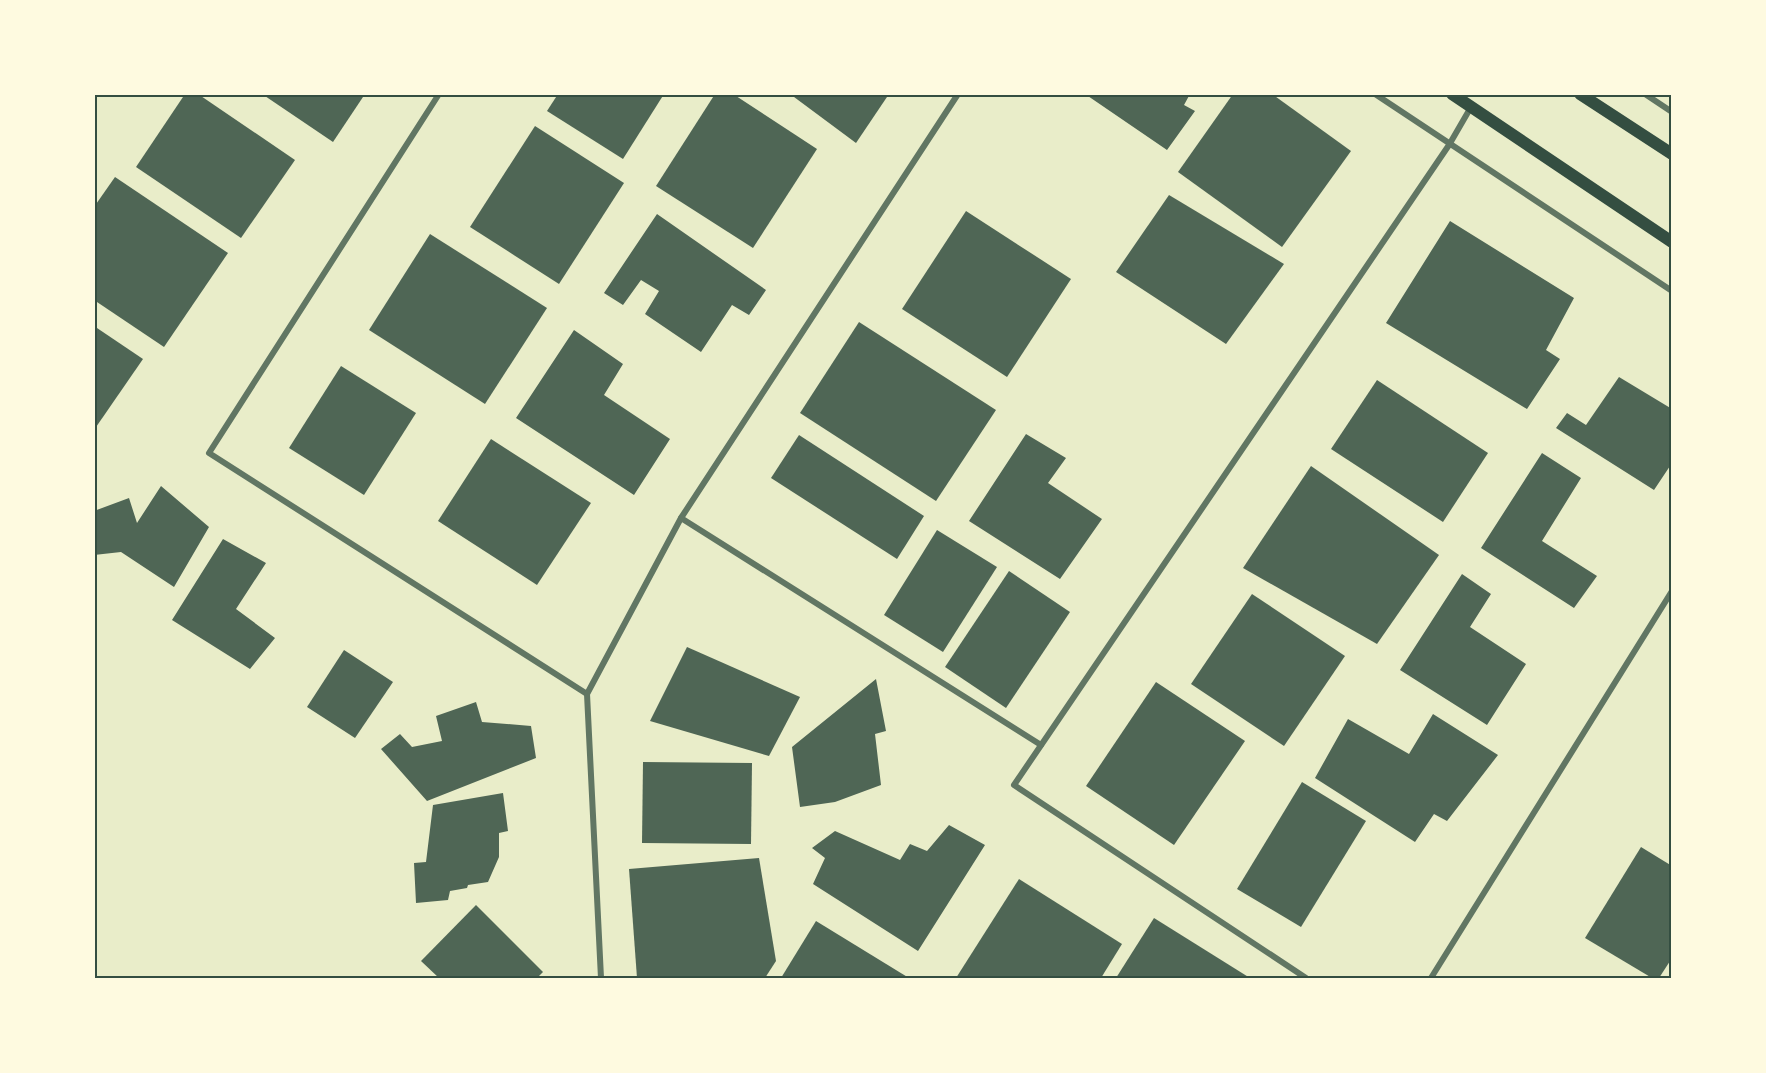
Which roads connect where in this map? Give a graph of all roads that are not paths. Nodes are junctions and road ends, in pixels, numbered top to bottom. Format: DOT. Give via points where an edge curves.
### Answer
graph roads {
  1 [pos="439,94"];
  2 [pos="958,94"];
  3 [pos="1375,94"];
  4 [pos="1452,94"];
  5 [pos="1580,94"];
  6 [pos="1645,94"];
  7 [pos="1471,107"];
  8 [pos="1671,112"];
  9 [pos="1449,145"];
  10 [pos="1671,154"];
  11 [pos="1671,242"];
  12 [pos="1671,291"];
  13 [pos="681,518"];
  14 [pos="1671,591"];
  15 [pos="587,694"];
  16 [pos="1041,745"];
  17 [pos="601,978"];
  18 [pos="1306,978"];
  19 [pos="1431,978"];
  1 -- 15 [label="street" via="209,453"];
  2 -- 13 [label="street"];
  3 -- 9 [label="street"];
  4 -- 7 [label="main road"];
  5 -- 10 [label="main road"];
  6 -- 8 [label="street"];
  7 -- 9 [label="street"];
  7 -- 11 [label="main road"];
  9 -- 12 [label="street"];
  9 -- 16 [label="street"];
  13 -- 15 [label="street"];
  13 -- 16 [label="street"];
  14 -- 19 [label="street"];
  15 -- 17 [label="street"];
  16 -- 18 [label="street" via="1014,785"];
}
